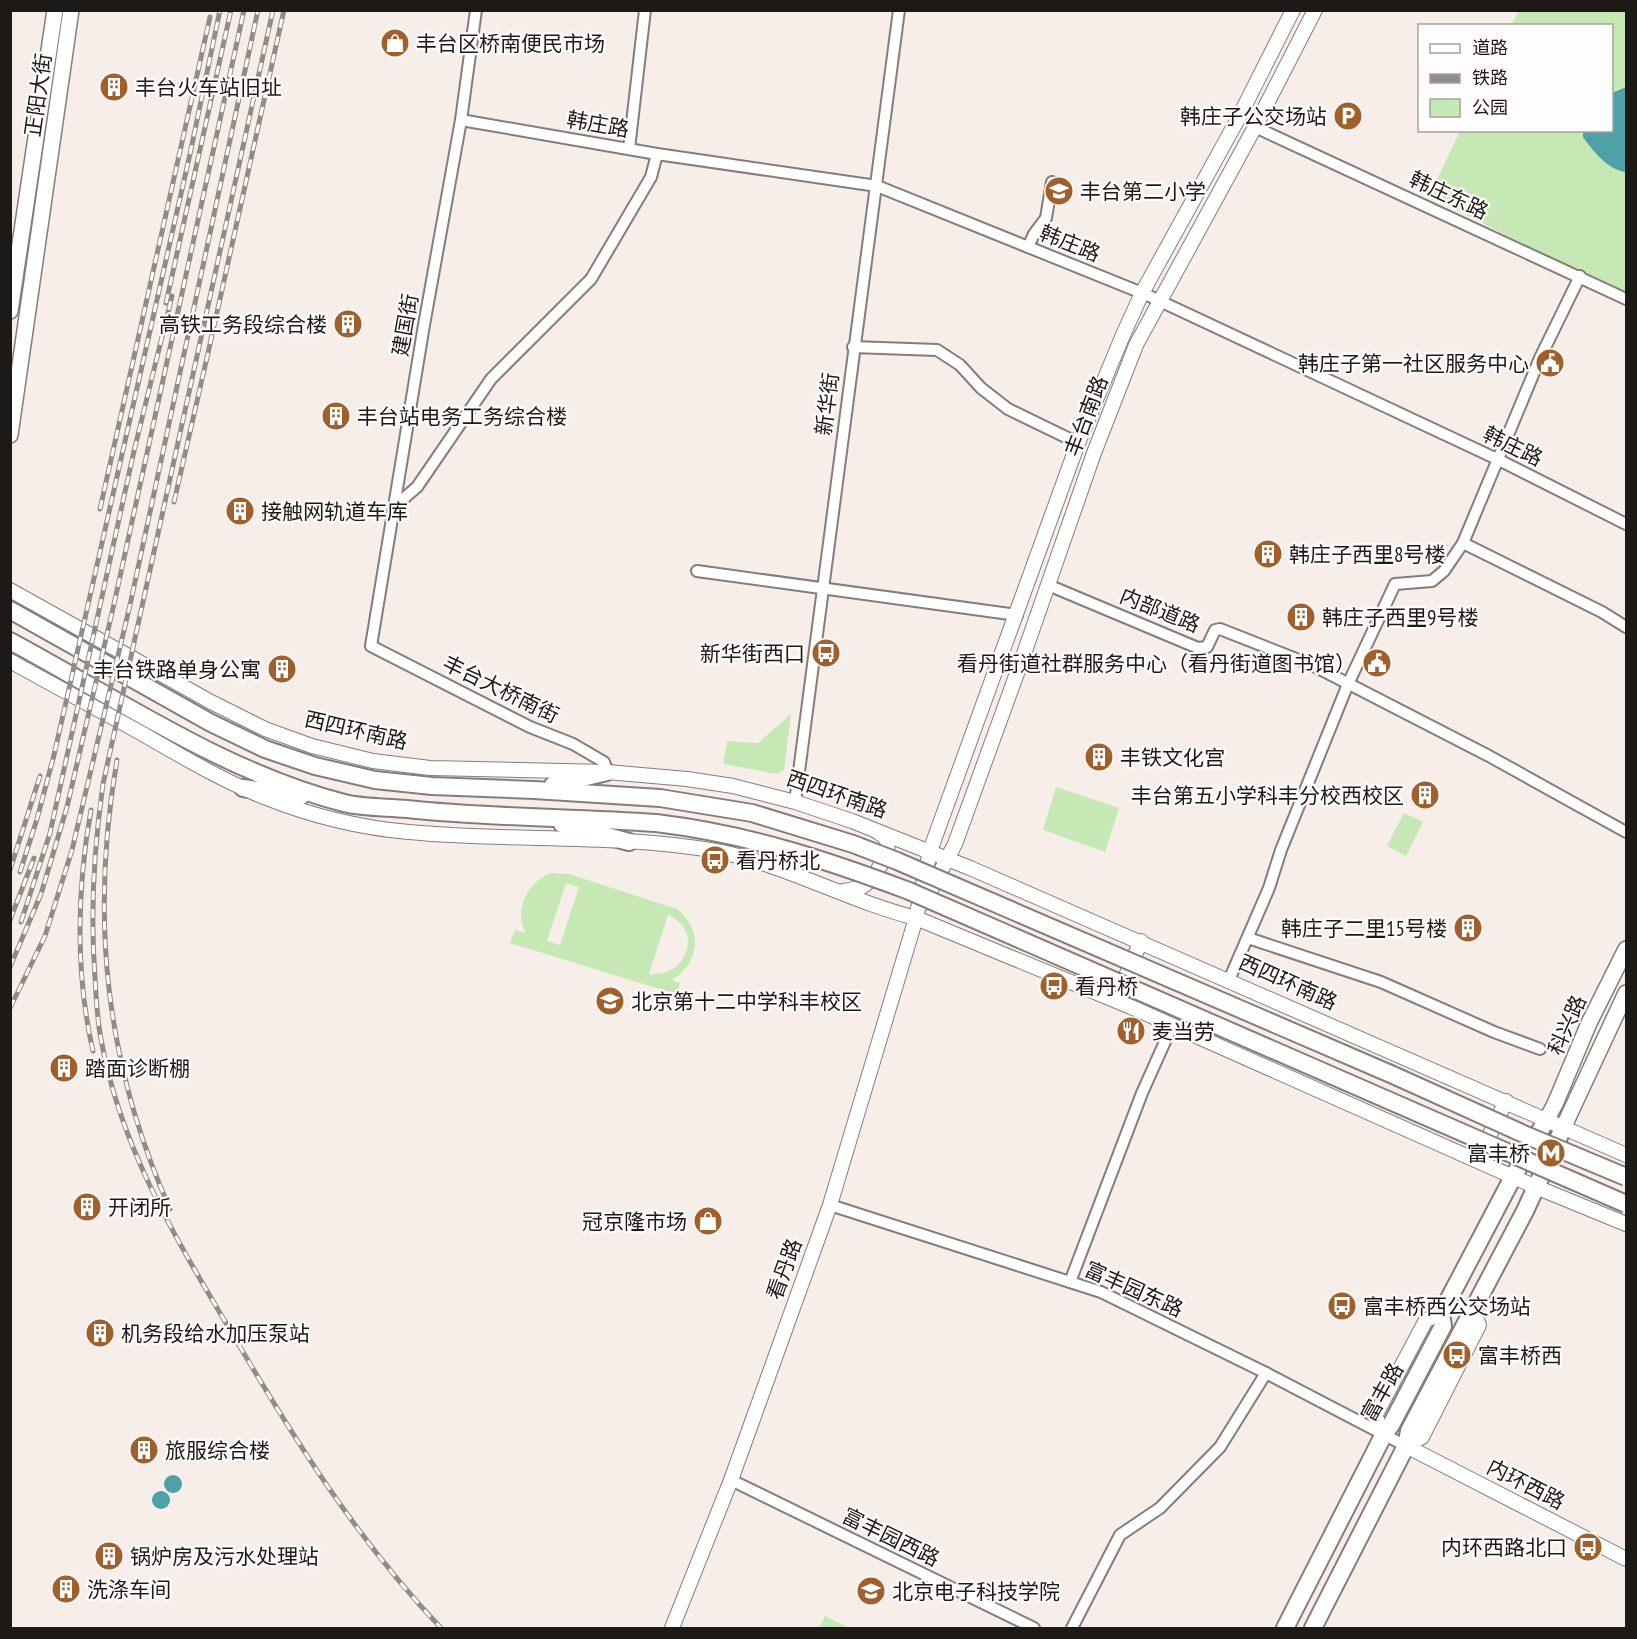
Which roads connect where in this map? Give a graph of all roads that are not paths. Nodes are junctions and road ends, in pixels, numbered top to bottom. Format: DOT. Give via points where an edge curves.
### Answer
graph roads {
  1 [pos="55,10"];
  2 [pos="70,10"];
  3 [pos="476,10"];
  4 [pos="645,10"];
  5 [pos="899,10"];
  6 [pos="1293,10"];
  7 [pos="1315,10"];
  8 [pos="461,120"];
  9 [pos="1254,127"];
  10 [pos="629,149"];
  11 [pos="657,154"];
  12 [pos="1052,182"];
  13 [pos="877,186"];
  14 [pos="1028,247"];
  15 [pos="15,249"];
  16 [pos="36,252"];
  17 [pos="1580,276"];
  18 [pos="1142,293"];
  19 [pos="1626,298"];
  20 [pos="1159,301"];
  21 [pos="10,311"];
  22 [pos="853,346"];
  23 [pos="10,435"];
  24 [pos="1078,443"];
  25 [pos="1497,459"];
  26 [pos="395,506"];
  27 [pos="1626,524"];
  28 [pos="1463,543"];
  29 [pos="696,571"];
  30 [pos="1048,585"];
  31 [pos="823,589"];
  32 [pos="10,590"];
  33 [pos="10,610"];
  34 [pos="1017,615"];
  35 [pos="1626,627"];
  36 [pos="10,641"];
  37 [pos="371,646"];
  38 [pos="10,661"];
  39 [pos="1348,684"];
  40 [pos="607,772"];
  41 [pos="243,788"];
  42 [pos="534,790"];
  43 [pos="795,802"];
  44 [pos="347,803"];
  45 [pos="534,817"];
  46 [pos="874,830"];
  47 [pos="1626,832"];
  48 [pos="629,842"];
  49 [pos="930,851"];
  50 [pos="948,859"];
  51 [pos="841,891"];
  52 [pos="916,918"];
  53 [pos="1248,938"];
  54 [pos="1141,941"];
  55 [pos="1626,949"];
  56 [pos="1228,980"];
  57 [pos="1626,993"];
  58 [pos="1116,1001"];
  59 [pos="1172,1026"];
  60 [pos="1540,1049"];
  61 [pos="1506,1101"];
  62 [pos="1547,1119"];
  63 [pos="1564,1126"];
  64 [pos="1626,1155"];
  65 [pos="1477,1160"];
  66 [pos="1514,1177"];
  67 [pos="1626,1178"];
  68 [pos="1536,1187"];
  69 [pos="1626,1204"];
  70 [pos="830,1205"];
  71 [pos="1626,1224"];
  72 [pos="1070,1282"];
  73 [pos="1266,1373"];
  74 [pos="1384,1434"];
  75 [pos="1406,1446"];
  76 [pos="731,1480"];
  77 [pos="1626,1559"];
  78 [pos="672,1629"];
  79 [pos="1034,1629"];
  80 [pos="1072,1629"];
  81 [pos="1285,1629"];
  82 [pos="1312,1629"];
  1 -- 15 [label="main road, 正阳大街"];
  2 -- 16 [label="main road, 正阳大街"];
  3 -- 8 [label="street, 建国街"];
  4 -- 10 [label="street"];
  5 -- 13 [label="street, 新华街"];
  6 -- 18 [label="street, 丰台南路"];
  7 -- 9 [label="street, 丰台南路"];
  8 -- 10 [label="street, 韩庄路"];
  8 -- 26 [label="street, 建国街"];
  9 -- 17 [label="street, 韩庄东路"];
  9 -- 20 [label="street, 丰台南路"];
  10 -- 11 [label="street, 韩庄路"];
  11 -- 13 [label="street, 韩庄路"];
  11 -- 26 [label="street" via="651,177 591,279 491,379 417,487"];
  12 -- 14 [label="street" via="1046,218"];
  13 -- 14 [label="street, 韩庄路"];
  13 -- 22 [label="street, 新华街"];
  14 -- 18 [label="street, 韩庄路"];
  15 -- 16 [label="street"];
  15 -- 21 [label="main road, 正阳大街"];
  16 -- 23 [label="main road, 正阳大街"];
  17 -- 19 [label="street, 韩庄东路"];
  17 -- 25 [label="street"];
  18 -- 20 [label="street, 韩庄路"];
  18 -- 24 [label="street, 丰台南路"];
  20 -- 25 [label="street, 韩庄路"];
  20 -- 30 [label="street, 丰台南路" via="1136,345"];
  22 -- 24 [label="street" via="937,350 960,365 1008,409"];
  22 -- 31 [label="street, 新华街"];
  24 -- 34 [label="street, 丰台南路"];
  25 -- 27 [label="street, 韩庄路"];
  25 -- 28 [label="street"];
  26 -- 37 [label="street, 建国街"];
  28 -- 35 [label="street"];
  28 -- 39 [label="street" via="1432,581 1395,584"];
  29 -- 31 [label="street"];
  30 -- 39 [label="street, 内部道路" via="1198,648 1207,647 1215,630 1220,629"];
  30 -- 50 [label="street, 丰台南路"];
  31 -- 34 [label="street"];
  31 -- 43 [label="street, 新华街"];
  32 -- 40 [label="street, 西四环南路" via="211,702 265,729 312,746 373,761 430,768"];
  33 -- 42 [label="main road, 西四环南路" via="211,723 265,749 375,780"];
  34 -- 49 [label="street, 丰台南路"];
  36 -- 44 [label="main road" via="234,762"];
  37 -- 40 [label="street, 丰台大桥南街" via="530,727 573,744 604,762"];
  38 -- 41 [label="street"];
  39 -- 47 [label="street"];
  39 -- 53 [label="street"];
  40 -- 42 [label="main road"];
  40 -- 43 [label="street, 西四环南路" via="698,780"];
  41 -- 44 [label="main road"];
  41 -- 48 [label="street" via="330,818 408,832"];
  42 -- 67 [label="main road, 西四环南路, bridge" via="660,798 752,813 853,844"];
  43 -- 46 [label="street, 西四环南路"];
  44 -- 45 [label="main road" via="469,816"];
  45 -- 48 [label="main road"];
  45 -- 69 [label="main road, bridge" via="691,827 835,863 909,891"];
  46 -- 49 [label="street, 西四环南路"];
  46 -- 51 [label="street" via="884,836 888,848 879,868 867,884"];
  48 -- 51 [label="street" via="718,851"];
  49 -- 50 [label="street, 西四环南路"];
  49 -- 52 [label="street, 丰台南路"];
  50 -- 52 [label="street, 丰台南路"];
  50 -- 54 [label="street, 西四环南路"];
  51 -- 52 [label="street"];
  52 -- 58 [label="street"];
  52 -- 70 [label="street, 看丹路"];
  53 -- 56 [label="street"];
  53 -- 60 [label="street" via="1381,982"];
  54 -- 56 [label="street, 西四环南路"];
  54 -- 58 [label="street"];
  55 -- 62 [label="main road, 科兴路"];
  56 -- 61 [label="street, 西四环南路"];
  57 -- 63 [label="main road, 科兴路"];
  58 -- 59 [label="street"];
  59 -- 65 [label="street"];
  59 -- 72 [label="street" via="1142,1093"];
  61 -- 62 [label="street, 西四环南路"];
  61 -- 65 [label="street"];
  62 -- 63 [label="street, 西四环南路"];
  62 -- 66 [label="main road, 富丰路"];
  63 -- 64 [label="street, 西四环南路"];
  63 -- 68 [label="main road, 富丰路"];
  65 -- 66 [label="street"];
  66 -- 68 [label="street"];
  66 -- 74 [label="main road, 富丰路" via="1441,1314 1443,1326"];
  68 -- 71 [label="street"];
  68 -- 75 [label="main road, 富丰路" via="1409,1431"];
  70 -- 72 [label="street, 富丰园东路"];
  70 -- 76 [label="street, 看丹路"];
  72 -- 73 [label="street, 富丰园东路" via="1101,1292"];
  73 -- 74 [label="street, 富丰园东路"];
  73 -- 80 [label="street" via="1220,1447 1160,1508 1120,1535"];
  74 -- 75 [label="street, 富丰园东路"];
  74 -- 81 [label="main road, 富丰路"];
  75 -- 77 [label="street, 内环西路"];
  75 -- 82 [label="main road, 富丰路"];
  76 -- 78 [label="street, 看丹路"];
  76 -- 79 [label="street, 富丰园西路"];
}
